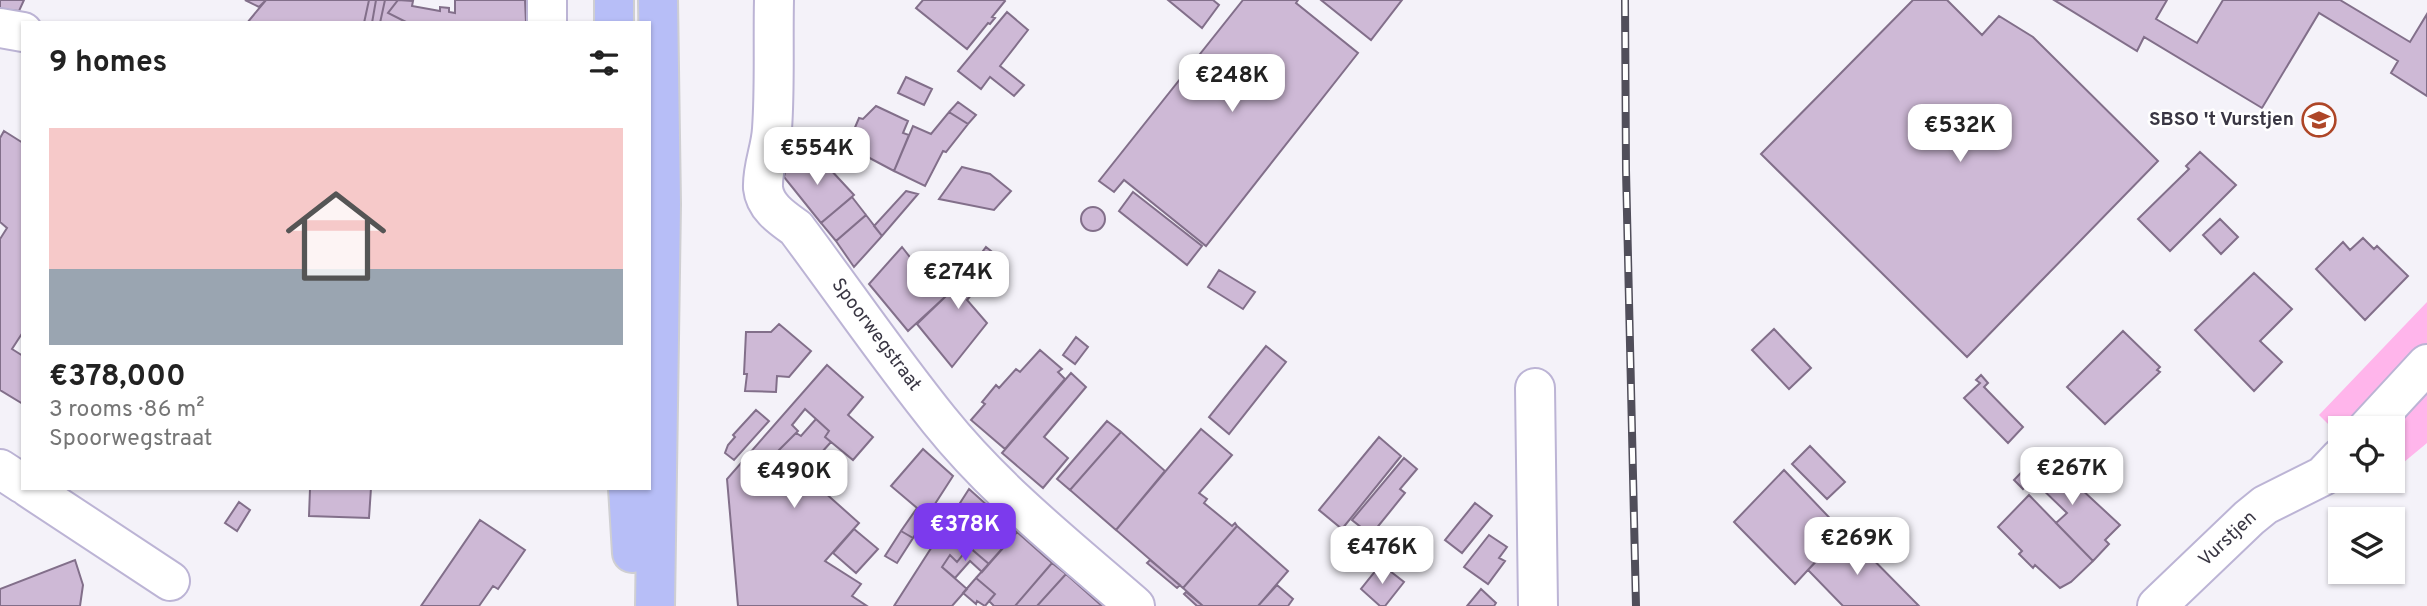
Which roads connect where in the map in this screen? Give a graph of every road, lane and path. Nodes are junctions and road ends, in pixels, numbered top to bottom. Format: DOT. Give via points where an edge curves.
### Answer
graph roads {
  1 [pos="547,0"];
  2 [pos="614,0"];
  3 [pos="658,0"];
  4 [pos="774,0"];
  5 [pos="547,21"];
  6 [pos="614,21"];
  7 [pos="0,28"];
  8 [pos="21,32"];
  9 [pos="2427,364"];
  10 [pos="1535,388"];
  11 [pos="2379,416"];
  12 [pos="0,469"];
  13 [pos="2328,471"];
  14 [pos="21,483"];
  15 [pos="32,490"];
  16 [pos="628,490"];
  17 [pos="170,581"];
  18 [pos="635,606"];
  19 [pos="655,606"];
  20 [pos="1135,606"];
  21 [pos="1538,606"];
  22 [pos="2157,606"];
  1 -- 5 [label="street"];
  2 -- 6 [label="main road"];
  3 -- 19 [label="main road" via="661,204"];
  4 -- 20 [label="street, Spoorwegstraat" via="772,131 763,189 769,205 796,228 939,421 976,462"];
  7 -- 8 [label="street"];
  9 -- 11 [label="street"];
  10 -- 21 [label="street"];
  12 -- 14 [label="street"];
  13 -- 22 [label="street, Vurstjen" via="2265,505"];
  15 -- 17 [label="street"];
  16 -- 18 [label="main road"];
}
